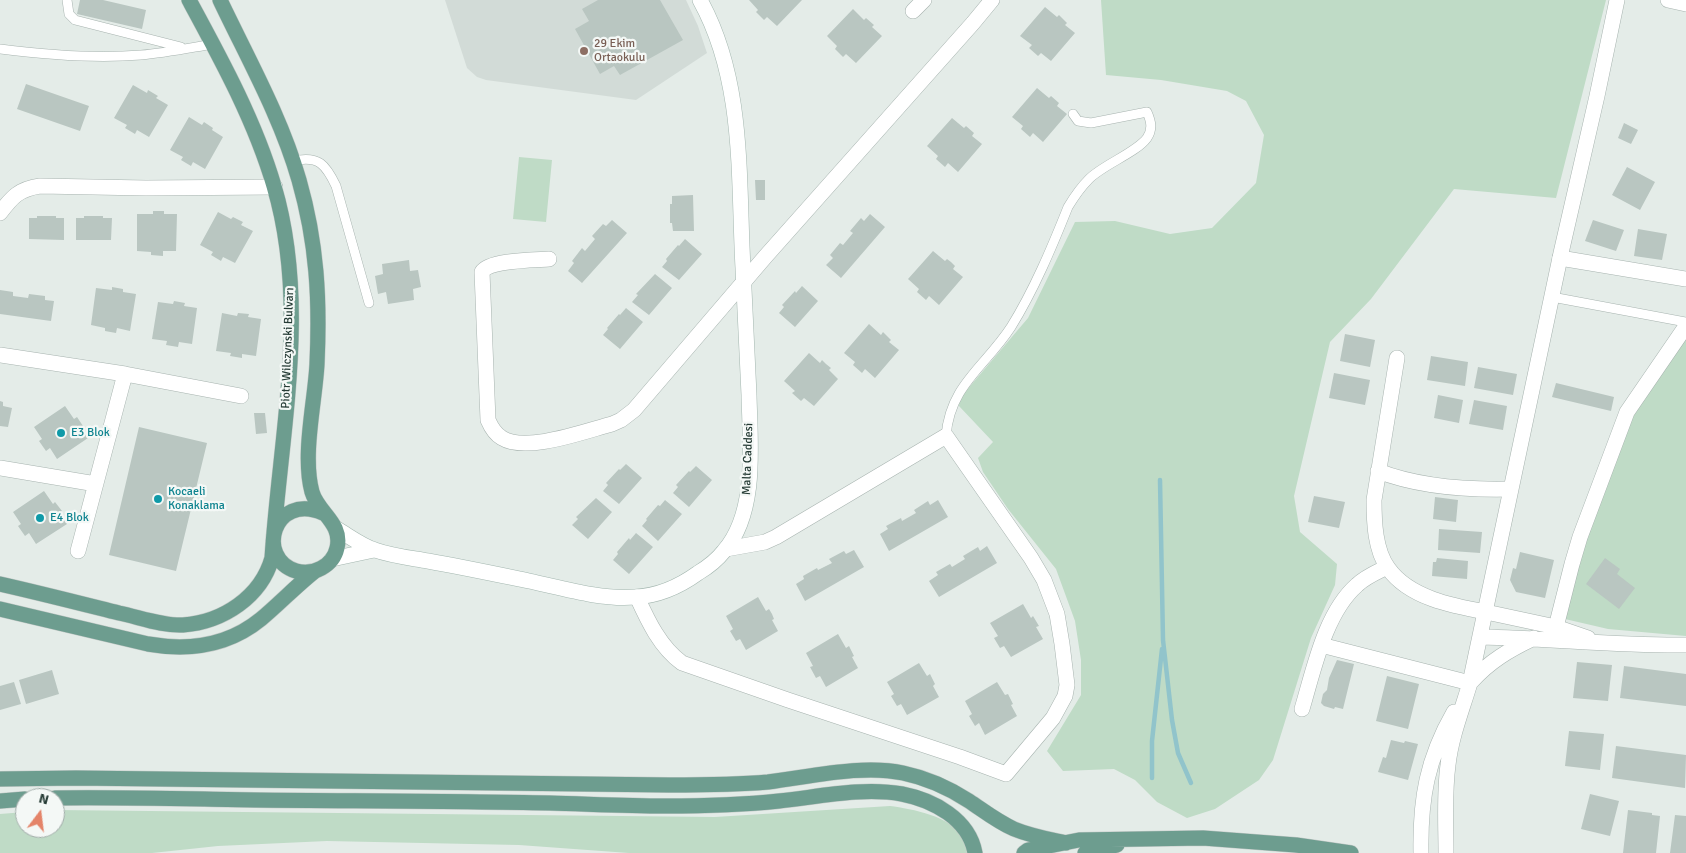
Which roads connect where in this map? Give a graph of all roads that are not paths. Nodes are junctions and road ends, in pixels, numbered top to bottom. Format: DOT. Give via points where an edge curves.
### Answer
graph roads {
  1 [pos="67,0"];
  2 [pos="189,0"];
  3 [pos="220,0"];
  4 [pos="700,0"];
  5 [pos="924,0"];
  6 [pos="992,0"];
  7 [pos="1617,0"];
  8 [pos="1668,0"];
  9 [pos="1686,4"];
  10 [pos="913,11"];
  11 [pos="213,44"];
  12 [pos="186,48"];
  13 [pos="0,49"];
  14 [pos="1073,114"];
  15 [pos="293,161"];
  16 [pos="275,187"];
  17 [pos="0,212"];
  18 [pos="1560,258"];
  19 [pos="549,259"];
  20 [pos="1686,279"];
  21 [pos="744,283"];
  22 [pos="1552,297"];
  23 [pos="370,303"];
  24 [pos="1686,324"];
  25 [pos="0,355"];
  26 [pos="1397,358"];
  27 [pos="125,374"];
  28 [pos="241,396"];
  29 [pos="946,436"];
  30 [pos="0,468"];
  31 [pos="1378,471"];
  32 [pos="96,484"];
  33 [pos="1510,490"];
  34 [pos="323,513"];
  35 [pos="337,529"];
  36 [pos="274,537"];
  37 [pos="374,550"];
  38 [pos="726,550"];
  39 [pos="78,551"];
  40 [pos="332,559"];
  41 [pos="1387,567"];
  42 [pos="316,571"];
  43 [pos="0,584"];
  44 [pos="637,597"];
  45 [pos="0,609"];
  46 [pos="1486,612"];
  47 [pos="1556,627"];
  48 [pos="1480,637"];
  49 [pos="1534,638"];
  50 [pos="1604,643"];
  51 [pos="1322,645"];
  52 [pos="1686,645"];
  53 [pos="1470,683"];
  54 [pos="1302,709"];
  55 [pos="0,779"];
  56 [pos="65,798"];
  57 [pos="15,800"];
  58 [pos="0,801"];
  59 [pos="1142,839"];
  60 [pos="1066,843"];
  61 [pos="975,853"];
  62 [pos="1024,853"];
  63 [pos="1085,853"];
  64 [pos="1351,853"];
  65 [pos="1420,853"];
  66 [pos="1446,853"];
  1 -- 12 [label="lane" via="69,14 75,20"];
  2 -- 11 [label="main road, Piotr Wilczynski Bulvarı"];
  3 -- 15 [label="main road"];
  4 -- 21 [label="street, Malta Caddesi" via="722,53 734,108"];
  5 -- 10 [label="street"];
  6 -- 21 [label="street"];
  7 -- 18 [label="street"];
  8 -- 9 [label="street"];
  11 -- 12 [label="lane"];
  11 -- 16 [label="main road, Piotr Wilczynski Bulvarı" via="241,101"];
  12 -- 13 [label="lane" via="141,55 98,56"];
  14 -- 29 [label="lane" via="1078,121 1091,123 1146,112 1151,128 1138,146 1090,178 1076,193 1011,326 996,350 958,394 950,409"];
  15 -- 23 [label="lane" via="313,160 328,169 336,186"];
  15 -- 34 [label="main road" via="318,281 318,331 309,460 312,491"];
  16 -- 17 [label="street" via="40,186 25,188"];
  16 -- 36 [label="main road, Piotr Wilczynski Bulvarı" via="288,254 292,324"];
  18 -- 20 [label="street"];
  18 -- 22 [label="street"];
  19 -- 21 [label="street" via="494,264 482,272 488,420 497,434 510,442 538,444 612,424 626,417"];
  21 -- 38 [label="street, Malta Caddesi" via="750,471 746,504"];
  22 -- 24 [label="lane"];
  22 -- 33 [label="street"];
  24 -- 47 [label="street" via="1627,412 1580,537"];
  25 -- 27 [label="street"];
  26 -- 31 [label="street"];
  27 -- 28 [label="street"];
  27 -- 32 [label="street"];
  29 -- 38 [label="street" via="776,537"];
  29 -- 44 [label="street" via="1031,558 1044,580 1057,614 1067,685 1065,696 1053,718 1006,774 682,663 656,634"];
  30 -- 32 [label="street"];
  31 -- 33 [label="street" via="1396,478 1454,487"];
  31 -- 41 [label="street" via="1374,517 1380,551"];
  32 -- 39 [label="street"];
  33 -- 46 [label="street"];
  34 -- 35 [label="main road"];
  34 -- 36 [label="main road, Piotr Wilczynski Bulvarı" via="308,508 292,511 280,522"];
  35 -- 37 [label="street, Malta Caddesi"];
  35 -- 40 [label="main road" via="337,550"];
  36 -- 42 [label="main road, Piotr Wilczynski Bulvarı" via="276,552 286,565 295,570"];
  36 -- 43 [label="main road, Piotr Wilczynski Bulvarı" via="270,566 252,594 237,607 202,622 166,623"];
  37 -- 40 [label="street, Malta Caddesi"];
  37 -- 44 [label="street, Malta Caddesi" via="601,595"];
  38 -- 44 [label="street, Malta Caddesi" via="688,580 659,593"];
  40 -- 42 [label="main road"];
  41 -- 46 [label="street" via="1408,587 1423,594 1462,608"];
  41 -- 51 [label="street" via="1357,584 1348,594 1338,608"];
  42 -- 45 [label="main road" via="244,631 227,639 189,647 148,644"];
  46 -- 47 [label="street"];
  46 -- 48 [label="street"];
  47 -- 50 [label="street"];
  48 -- 49 [label="street"];
  48 -- 53 [label="street"];
  49 -- 50 [label="street"];
  49 -- 53 [label="street" via="1502,655"];
  50 -- 52 [label="street"];
  51 -- 53 [label="street"];
  51 -- 54 [label="street"];
  53 -- 65 [label="street" via="1431,762 1420,820"];
  53 -- 66 [label="street" via="1448,764"];
  55 -- 60 [label="main road" via="669,785 765,782 879,770 926,779 1014,829"];
  56 -- 61 [label="main road" via="663,806 730,805 883,792 926,801 945,811 968,833"];
  57 -- 58 [label="main road"];
  59 -- 60 [label="main road"];
  59 -- 63 [label="main road"];
  59 -- 64 [label="main road" via="1203,838"];
  60 -- 62 [label="main road"];
}
